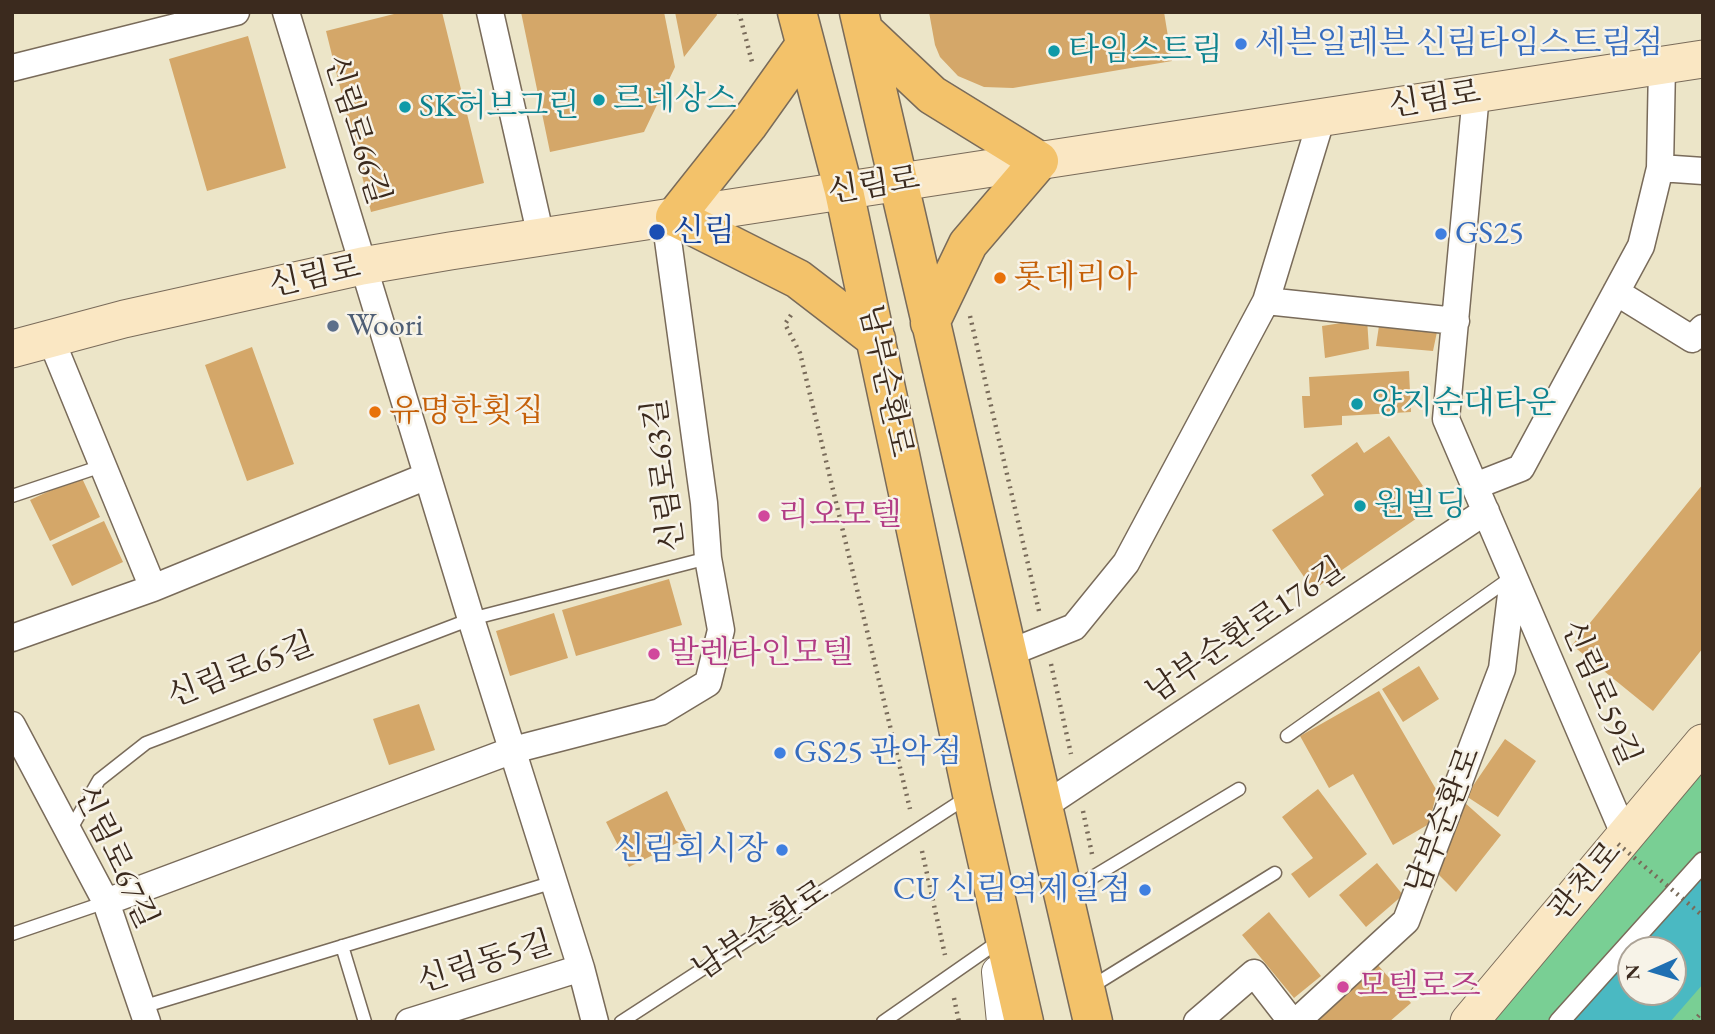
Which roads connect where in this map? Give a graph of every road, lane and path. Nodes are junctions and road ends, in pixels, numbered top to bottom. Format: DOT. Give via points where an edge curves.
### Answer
graph roads {
  1 [pos="236,12"];
  2 [pos="286,12"];
  3 [pos="490,12"];
  4 [pos="739,12"];
  5 [pos="861,22"];
  6 [pos="801,28"];
  7 [pos="1703,59"];
  8 [pos="752,63"];
  9 [pos="1662,65"];
  10 [pos="12,68"];
  11 [pos="1476,94"];
  12 [pos="1322,117"];
  13 [pos="1039,161"];
  14 [pos="1660,168"];
  15 [pos="1703,172"];
  16 [pos="898,183"];
  17 [pos="844,191"];
  18 [pos="670,218"];
  19 [pos="541,237"];
  20 [pos="362,266"];
  21 [pos="1616,292"];
  22 [pos="1266,302"];
  23 [pos="792,313"];
  24 [pos="1456,321"];
  25 [pos="930,323"];
  26 [pos="1703,328"];
  27 [pos="50,337"];
  28 [pos="876,339"];
  29 [pos="12,349"];
  30 [pos="102,466"];
  31 [pos="427,475"];
  32 [pos="1475,486"];
  33 [pos="12,496"];
  34 [pos="1486,511"];
  35 [pos="708,558"];
  36 [pos="1513,576"];
  37 [pos="153,588"];
  38 [pos="471,619"];
  39 [pos="12,638"];
  40 [pos="1009,653"];
  41 [pos="12,725"];
  42 [pos="1287,736"];
  43 [pos="1703,743"];
  44 [pos="513,750"];
  45 [pos="1239,789"];
  46 [pos="972,794"];
  47 [pos="1044,806"];
  48 [pos="917,830"];
  49 [pos="69,832"];
  50 [pos="1622,840"];
  51 [pos="1703,862"];
  52 [pos="1275,873"];
  53 [pos="554,882"];
  54 [pos="1064,895"];
  55 [pos="106,902"];
  56 [pos="1703,916"];
  57 [pos="12,934"];
  58 [pos="995,944"];
  59 [pos="342,946"];
  60 [pos="581,968"];
  61 [pos="950,975"];
  62 [pos="1090,1006"];
  63 [pos="1703,1011"];
  64 [pos="144,1014"];
  65 [pos="365,1022"];
  66 [pos="409,1022"];
  67 [pos="595,1022"];
  68 [pos="621,1022"];
  69 [pos="883,1022"];
  70 [pos="959,1022"];
  71 [pos="1003,1022"];
  72 [pos="1024,1022"];
  73 [pos="1197,1022"];
  74 [pos="1294,1022"];
  75 [pos="1469,1022"];
  76 [pos="1559,1022"];
  77 [pos="1693,1022"];
  1 -- 10 [label="street" via="166,25"];
  2 -- 20 [label="street, 신림로66길"];
  3 -- 19 [label="street"];
  4 -- 8 [label="path"];
  5 -- 13 [label="main road" via="932,95"];
  5 -- 16 [label="main road, 남부순환로"];
  6 -- 17 [label="main road, 남부순환로"];
  6 -- 18 [label="main road" via="748,125"];
  7 -- 9 [label="main road, 신림로"];
  9 -- 11 [label="main road, 신림로"];
  9 -- 14 [label="street"];
  11 -- 12 [label="main road, 신림로"];
  11 -- 24 [label="street, 신림로59길"];
  12 -- 13 [label="main road, 신림로"];
  12 -- 22 [label="street"];
  13 -- 16 [label="main road, 신림로"];
  13 -- 25 [label="main road" via="968,244"];
  14 -- 15 [label="street"];
  14 -- 21 [label="street" via="1641,246"];
  16 -- 17 [label="main road, 신림로"];
  16 -- 25 [label="main road, 남부순환로"];
  17 -- 18 [label="main road, 신림로"];
  17 -- 28 [label="main road, 남부순환로"];
  18 -- 19 [label="main road, 신림로"];
  18 -- 28 [label="main road" via="798,279"];
  18 -- 35 [label="street, 신림로63길"];
  19 -- 20 [label="main road, 신림로"];
  20 -- 27 [label="main road, 신림로"];
  20 -- 31 [label="street"];
  21 -- 26 [label="street" via="1692,339"];
  21 -- 32 [label="street" via="1521,468"];
  22 -- 24 [label="street"];
  22 -- 40 [label="street" via="1126,563 1074,627"];
  23 -- 48 [label="path" via="785,324 800,354"];
  24 -- 32 [label="street, 신림로59길" via="1446,419"];
  25 -- 40 [label="main road, 남부순환로"];
  27 -- 29 [label="main road, 신림로"];
  27 -- 30 [label="street"];
  28 -- 46 [label="main road, 남부순환로"];
  30 -- 33 [label="lane"];
  30 -- 37 [label="street"];
  31 -- 37 [label="street"];
  31 -- 38 [label="street"];
  32 -- 34 [label="street, 신림로59길"];
  34 -- 36 [label="street, 신림로59길"];
  34 -- 47 [label="street, 남부순환로176길"];
  35 -- 38 [label="lane, 신림로65길"];
  35 -- 44 [label="street, 신림로63길" via="722,629 708,683 660,712"];
  36 -- 42 [label="lane"];
  36 -- 50 [label="street, 신림로59길"];
  36 -- 74 [label="street, 남부순환로" via="1502,669 1406,921"];
  37 -- 39 [label="street"];
  38 -- 44 [label="street"];
  38 -- 49 [label="lane, 신림로65길" via="146,743 99,780"];
  40 -- 47 [label="main road, 남부순환로"];
  41 -- 49 [label="street, 신림로67길"];
  43 -- 50 [label="main road, 관천로"];
  44 -- 53 [label="street"];
  44 -- 55 [label="street"];
  45 -- 54 [label="lane"];
  46 -- 48 [label="lane, 남부순환로"];
  46 -- 58 [label="street"];
  46 -- 72 [label="main road, 남부순환로"];
  47 -- 54 [label="main road, 남부순환로"];
  48 -- 61 [label="path"];
  48 -- 68 [label="lane, 남부순환로"];
  49 -- 55 [label="street, 신림로67길"];
  50 -- 56 [label="path, bridge"];
  50 -- 75 [label="main road, 관천로"];
  51 -- 76 [label="street"];
  52 -- 62 [label="lane, 남부순환로"];
  53 -- 59 [label="lane"];
  53 -- 60 [label="street"];
  54 -- 62 [label="main road, 남부순환로"];
  55 -- 57 [label="lane"];
  55 -- 64 [label="street, 신림로67길"];
  58 -- 61 [label="lane"];
  58 -- 71 [label="street"];
  59 -- 64 [label="lane"];
  59 -- 65 [label="lane"];
  60 -- 66 [label="street, 신림동5길"];
  60 -- 67 [label="street"];
  61 -- 69 [label="lane"];
  61 -- 70 [label="path"];
  63 -- 77 [label="path"];
  73 -- 74 [label="street, 남부순환로" via="1254,973"];
}
